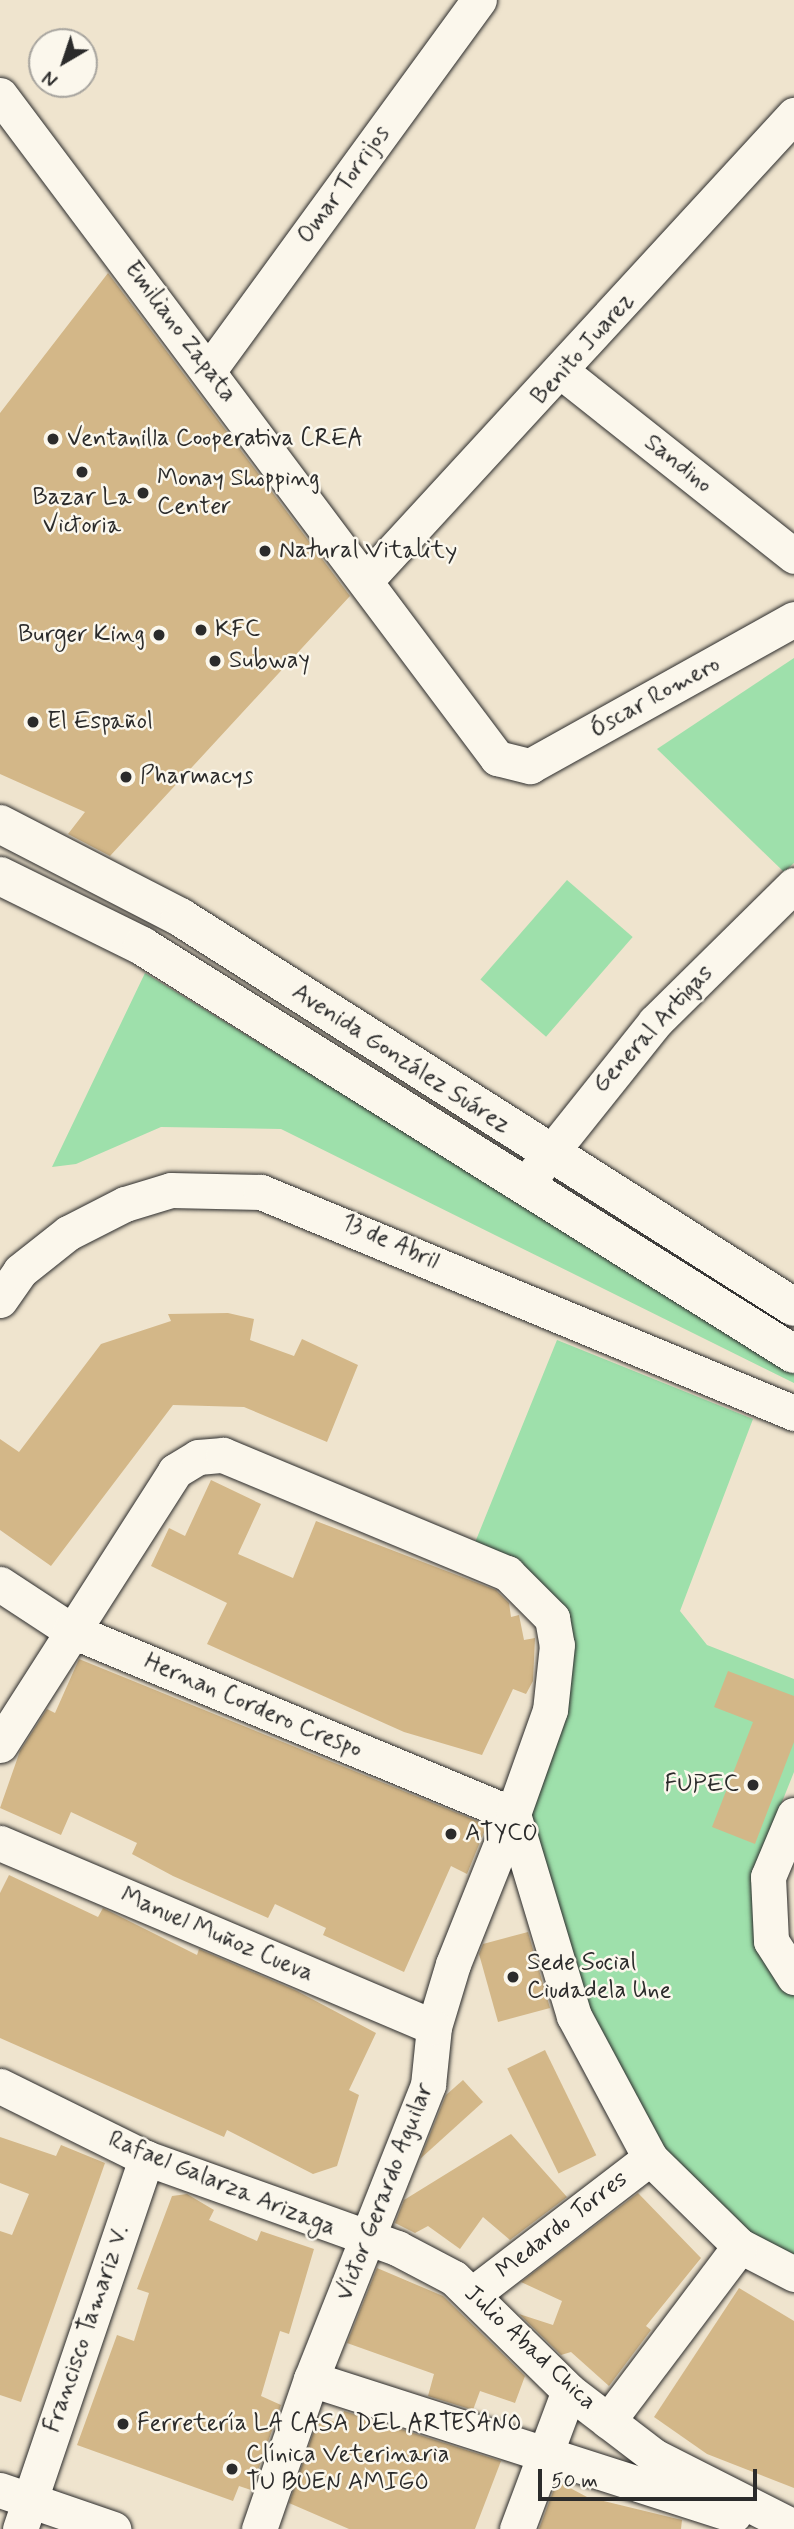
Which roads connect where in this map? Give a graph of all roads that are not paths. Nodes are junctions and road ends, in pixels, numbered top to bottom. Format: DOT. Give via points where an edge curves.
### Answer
graph roads {
  1 [pos="479,0"];
  2 [pos="0,95"];
  3 [pos="794,115"];
  4 [pos="209,370"];
  5 [pos="562,372"];
  6 [pos="794,556"];
  7 [pos="367,579"];
  8 [pos="794,619"];
  9 [pos="513,766"];
  10 [pos="0,824"];
  11 [pos="0,876"];
  12 [pos="794,885"];
  13 [pos="547,1152"];
  14 [pos="524,1185"];
  15 [pos="0,1300"];
  16 [pos="794,1307"];
  17 [pos="787,1339"];
  18 [pos="794,1413"];
  19 [pos="0,1584"];
  20 [pos="70,1630"];
  21 [pos="0,1745"];
  22 [pos="513,1814"];
  23 [pos="794,1815"];
  24 [pos="0,1843"];
  25 [pos="794,1977"];
  26 [pos="434,2027"];
  27 [pos="0,2086"];
  28 [pos="146,2158"];
  29 [pos="650,2158"];
  30 [pos="370,2242"];
  31 [pos="740,2246"];
  32 [pos="794,2274"];
  33 [pos="474,2293"];
  34 [pos="311,2379"];
  35 [pos="569,2391"];
  36 [pos="608,2421"];
  37 [pos="544,2449"];
  38 [pos="16,2506"];
  39 [pos="794,2527"];
  40 [pos="113,2529"];
  41 [pos="259,2529"];
  42 [pos="517,2529"];
  43 [pos="775,2529"];
  1 -- 4 [label="street, Omar Torrijos"];
  2 -- 4 [label="street, Emiliano Zapata"];
  3 -- 5 [label="street, Benito Juarez"];
  4 -- 7 [label="street, Emiliano Zapata"];
  5 -- 6 [label="street, Sandino"];
  5 -- 7 [label="street, Benito Juarez"];
  7 -- 9 [label="street, Emiliano Zapata" via="497,758"];
  8 -- 9 [label="street, Óscar Romero" via="530,766"];
  10 -- 13 [label="main road, Avenida González Suárez" via="180,917"];
  11 -- 14 [label="main road, Avenida González Suárez" via="142,946"];
  12 -- 13 [label="street, General Artigas" via="655,1022"];
  13 -- 14 [label="street, General Artigas"];
  13 -- 16 [label="main road, Avenida González Suárez"];
  14 -- 17 [label="main road, Avenida González Suárez"];
  15 -- 18 [label="street, 13 de Abril" via="20,1271 68,1233 125,1204 171,1190 261,1192"];
  19 -- 20 [label="street, Hernan Cordero Crespo"];
  20 -- 21 [label="street, Víctor Gerardo Aguilar"];
  20 -- 22 [label="street, Hernan Cordero Crespo"];
  20 -- 22 [label="street, Víctor Gerardo Aguilar" via="175,1471 198,1457 223,1455 484,1562 507,1573 552,1618 557,1645 550,1710"];
  22 -- 26 [label="street, Víctor Gerardo Aguilar"];
  22 -- 29 [label="street" via="575,2017"];
  23 -- 25 [label="street" via="768,1877 771,1941"];
  24 -- 26 [label="street, Manuel Muñoz Cueva"];
  26 -- 30 [label="street, Víctor Gerardo Aguilar" via="428,2085"];
  27 -- 28 [label="street, Rafael Galarza Arizaga"];
  28 -- 30 [label="street, Rafael Galarza Arizaga"];
  28 -- 38 [label="street, Francisco Tamariz V."];
  29 -- 31 [label="street"];
  29 -- 33 [label="street, Medardo Torres"];
  30 -- 33 [label="street, Julio Abad Chica" via="397,2248"];
  30 -- 34 [label="street, Víctor Gerardo Aguilar"];
  31 -- 32 [label="street"];
  31 -- 36 [label="street"];
  33 -- 35 [label="street, Julio Abad Chica"];
  34 -- 37 [label="street"];
  34 -- 41 [label="street, Víctor Gerardo Aguilar"];
  35 -- 36 [label="street, Julio Abad Chica"];
  35 -- 37 [label="street"];
  36 -- 39 [label="street, Julio Abad Chica" via="654,2456"];
  37 -- 42 [label="street"];
  37 -- 43 [label="street"];
  38 -- 40 [label="street"];
}
